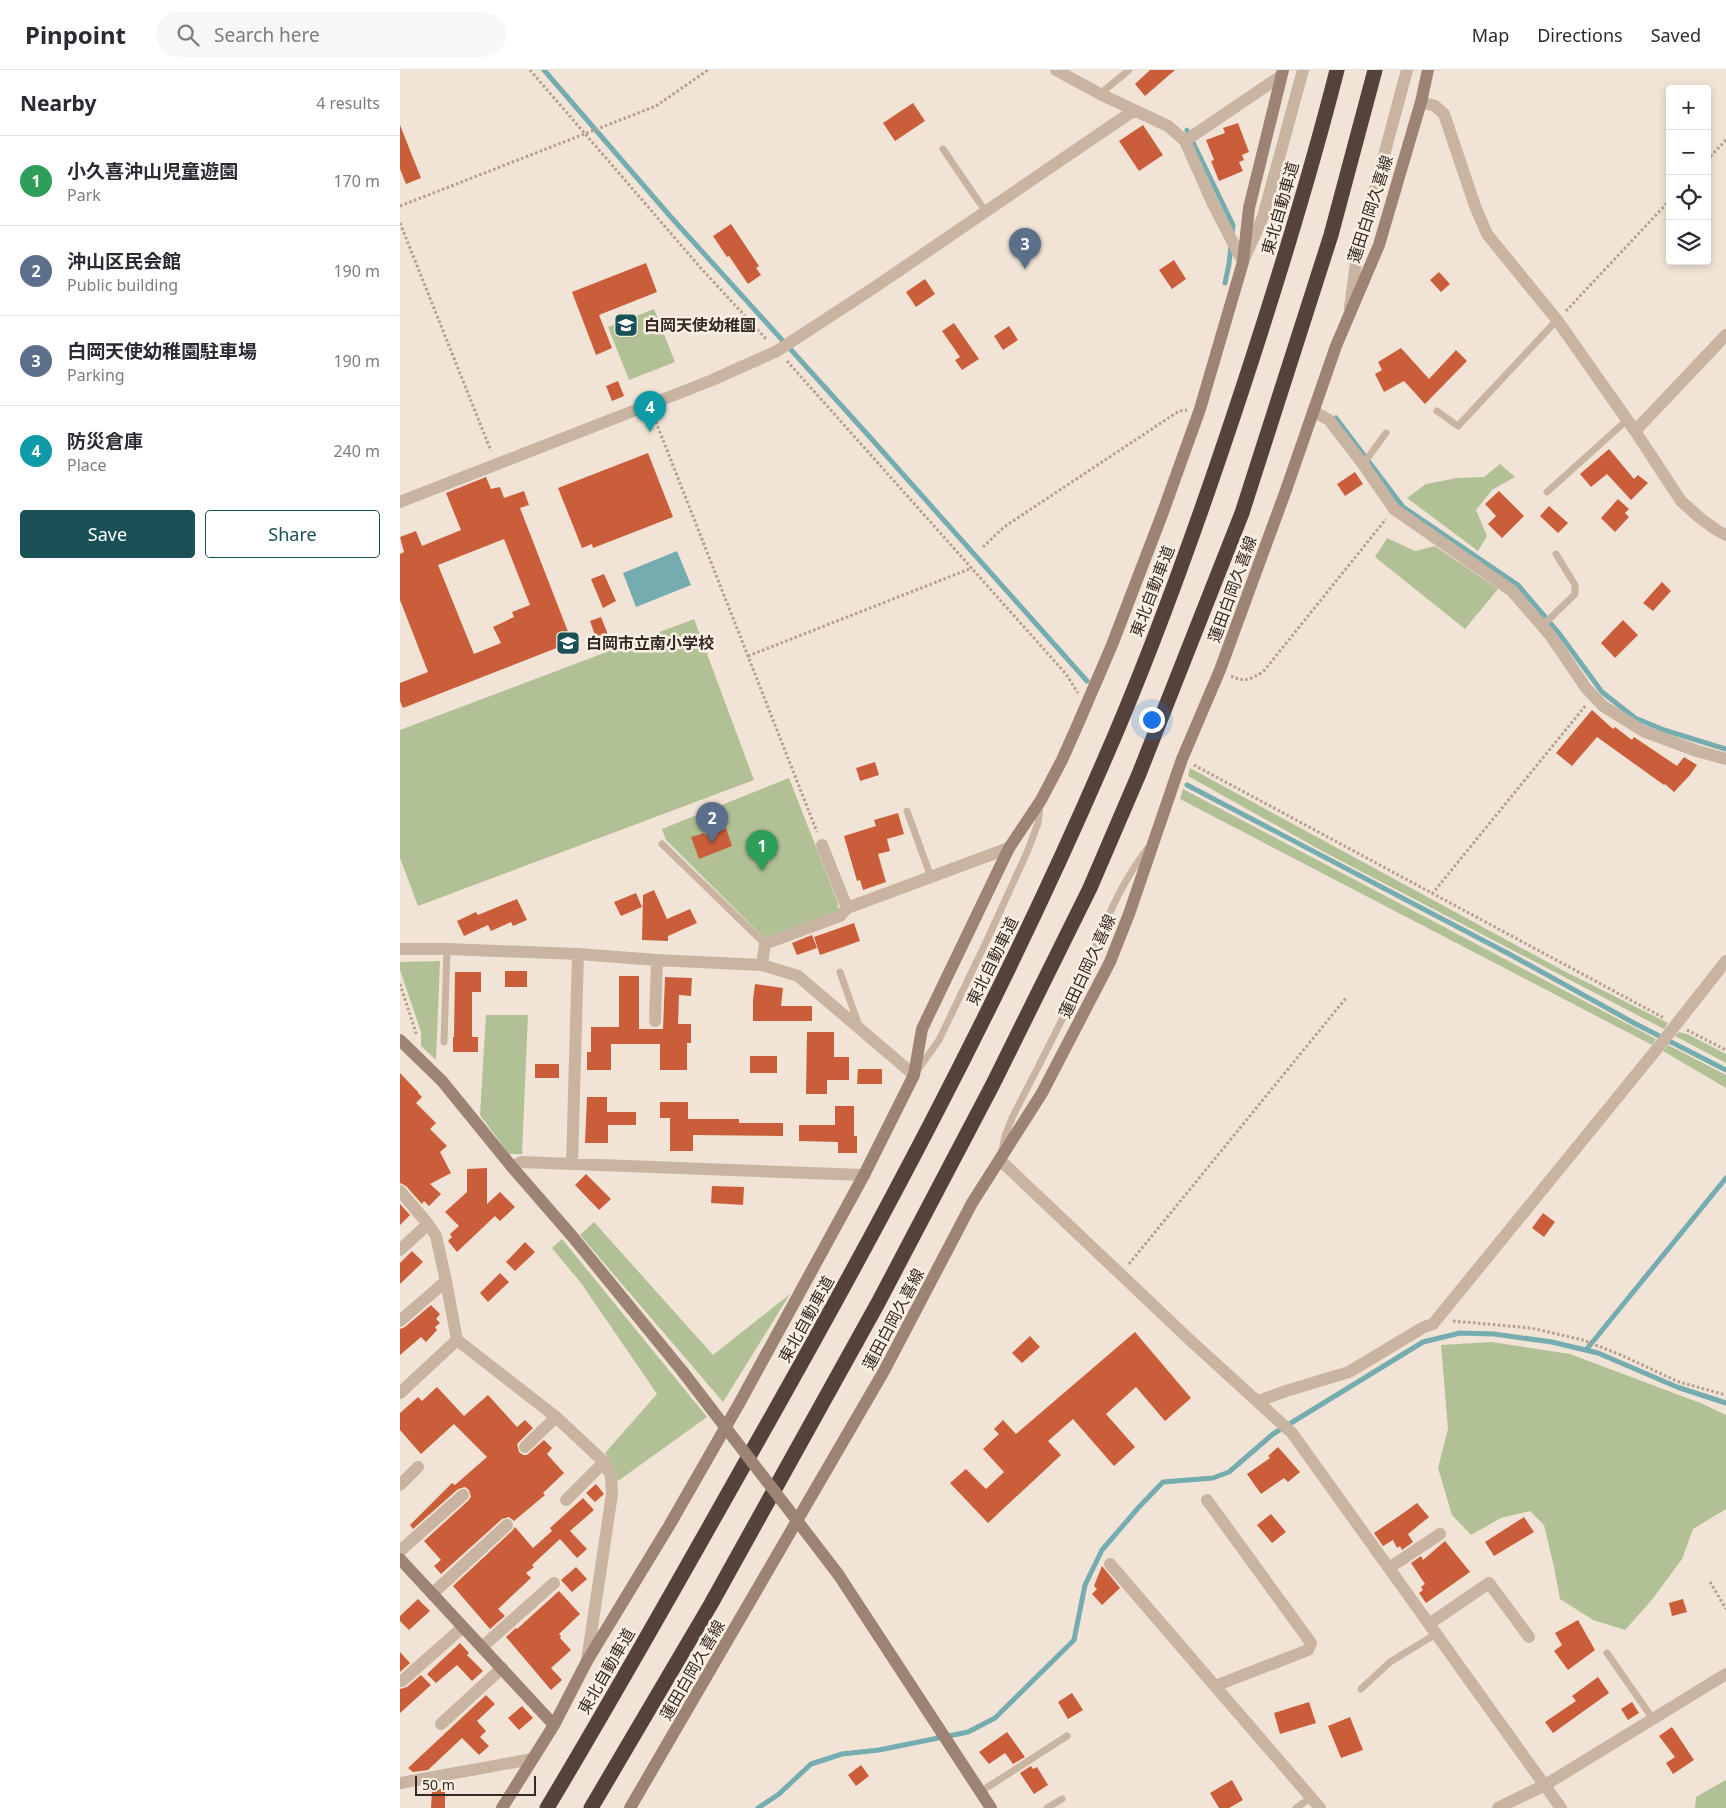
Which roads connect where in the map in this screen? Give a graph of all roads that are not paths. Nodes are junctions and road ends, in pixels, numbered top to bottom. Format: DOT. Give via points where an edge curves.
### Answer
graph roads {
  1 [pos="1056,70"];
  2 [pos="1129,70"];
  3 [pos="1304,70"];
  4 [pos="1337,70"];
  5 [pos="1375,70"];
  6 [pos="1407,70"];
  7 [pos="1428,70"];
  8 [pos="1282,73"];
  9 [pos="1100,94"];
  10 [pos="1420,102"];
  11 [pos="1133,111"];
  12 [pos="1185,141"];
  13 [pos="943,149"];
  14 [pos="986,212"];
  15 [pos="1243,262"];
  16 [pos="1350,312"];
  17 [pos="1557,320"];
  18 [pos="1726,335"];
  19 [pos="1313,411"];
  20 [pos="1438,411"];
  21 [pos="1631,426"];
  22 [pos="1386,433"];
  23 [pos="1363,464"];
  24 [pos="1547,492"];
  25 [pos="400,502"];
  26 [pos="1726,535"];
  27 [pos="1556,554"];
  28 [pos="1542,626"];
  29 [pos="1726,759"];
  30 [pos="1041,800"];
  31 [pos="907,811"];
  32 [pos="662,844"];
  33 [pos="1152,844"];
  34 [pos="822,845"];
  35 [pos="1009,848"];
  36 [pos="931,877"];
  37 [pos="847,908"];
  38 [pos="765,944"];
  39 [pos="447,948"];
  40 [pos="400,949"];
  41 [pos="578,954"];
  42 [pos="657,960"];
  43 [pos="1726,960"];
  44 [pos="762,965"];
  45 [pos="840,972"];
  46 [pos="655,1021"];
  47 [pos="860,1028"];
  48 [pos="400,1040"];
  49 [pos="444,1042"];
  50 [pos="914,1075"];
  51 [pos="1000,1160"];
  52 [pos="572,1164"];
  53 [pos="512,1167"];
  54 [pos="864,1175"];
  55 [pos="400,1191"];
  56 [pos="428,1224"];
  57 [pos="400,1250"];
  58 [pos="446,1281"];
  59 [pos="400,1321"];
  60 [pos="457,1340"];
  61 [pos="400,1393"];
  62 [pos="1259,1401"];
  63 [pos="556,1417"];
  64 [pos="525,1446"];
  65 [pos="604,1462"];
  66 [pos="418,1468"];
  67 [pos="400,1484"];
  68 [pos="463,1495"];
  69 [pos="566,1500"];
  70 [pos="1207,1500"];
  71 [pos="506,1525"];
  72 [pos="1440,1534"];
  73 [pos="400,1551"];
  74 [pos="400,1560"];
  75 [pos="1110,1564"];
  76 [pos="1389,1568"];
  77 [pos="554,1583"];
  78 [pos="432,1594"];
  79 [pos="464,1627"];
  80 [pos="1432,1629"];
  81 [pos="1529,1638"];
  82 [pos="482,1647"];
  83 [pos="1607,1653"];
  84 [pos="588,1661"];
  85 [pos="502,1668"];
  86 [pos="1726,1674"];
  87 [pos="402,1681"];
  88 [pos="1215,1686"];
  89 [pos="1361,1689"];
  90 [pos="1653,1719"];
  91 [pos="441,1724"];
  92 [pos="554,1724"];
  93 [pos="1067,1736"];
  94 [pos="532,1759"];
  95 [pos="400,1783"];
  96 [pos="1545,1785"];
  97 [pos="980,1792"];
  98 [pos="1311,1798"];
  99 [pos="1062,1799"];
  100 [pos="502,1808"];
  101 [pos="547,1808"];
  102 [pos="591,1808"];
  103 [pos="631,1808"];
  104 [pos="991,1808"];
  105 [pos="1047,1808"];
  106 [pos="1296,1808"];
  107 [pos="1320,1808"];
  108 [pos="1498,1808"];
  109 [pos="1561,1808"];
  1 -- 9 [label="street"];
  2 -- 9 [label="lane"];
  3 -- 15 [label="street" via="1263,217"];
  4 -- 101 [label="highway, 東北自動車道" via="1274,291 1199,516 1105,760 1054,873 961,1067 825,1323"];
  5 -- 102 [label="highway" via="1331,235 1242,513 1090,888 992,1086 878,1303 716,1595"];
  6 -- 16 [label="street" via="1356,262"];
  7 -- 10 [label="street, 蓮田白岡久喜線"];
  8 -- 12 [label="street"];
  8 -- 15 [label="street" via="1249,208"];
  9 -- 11 [label="street"];
  10 -- 16 [label="street, 蓮田白岡久喜線" via="1379,245"];
  10 -- 17 [label="street" via="1435,106 1444,114 1487,234"];
  11 -- 12 [label="street" via="1168,126"];
  11 -- 14 [label="street"];
  12 -- 15 [label="street"];
  13 -- 14 [label="lane"];
  14 -- 25 [label="street" via="777,351 710,381"];
  15 -- 30 [label="street" via="1200,409 1163,512 1112,645"];
  16 -- 19 [label="street, 蓮田白岡久喜線"];
  17 -- 20 [label="lane" via="1458,426"];
  17 -- 21 [label="street"];
  18 -- 21 [label="street"];
  19 -- 23 [label="street" via="1329,420"];
  19 -- 33 [label="street, 蓮田白岡久喜線" via="1220,670 1182,759"];
  21 -- 24 [label="lane"];
  21 -- 26 [label="street" via="1681,501"];
  22 -- 23 [label="lane"];
  23 -- 28 [label="street" via="1394,509 1512,591"];
  27 -- 28 [label="lane" via="1575,585 1575,594"];
  28 -- 29 [label="street" via="1603,706 1643,731"];
  30 -- 35 [label="street"];
  30 -- 50 [label="lane" via="1038,823 1028,850 988,938 939,1040"];
  31 -- 36 [label="lane"];
  32 -- 38 [label="lane"];
  33 -- 51 [label="street, 蓮田白岡久喜線" via="1106,970 1042,1093"];
  33 -- 51 [label="lane" via="1121,888 1079,983 1012,1118"];
  34 -- 37 [label="street"];
  35 -- 36 [label="street"];
  35 -- 50 [label="street" via="922,1029"];
  36 -- 37 [label="street"];
  37 -- 38 [label="street" via="840,916"];
  38 -- 44 [label="street"];
  39 -- 40 [label="street"];
  39 -- 41 [label="street"];
  39 -- 49 [label="lane"];
  41 -- 42 [label="street"];
  41 -- 52 [label="street"];
  42 -- 44 [label="street"];
  42 -- 46 [label="street"];
  43 -- 62 [label="street" via="1433,1324 1349,1372"];
  44 -- 47 [label="street" via="798,976"];
  45 -- 47 [label="lane"];
  47 -- 50 [label="street"];
  48 -- 53 [label="street" via="442,1080"];
  50 -- 54 [label="street"];
  51 -- 62 [label="street"];
  51 -- 103 [label="street, 蓮田白岡久喜線" via="972,1203 870,1396"];
  52 -- 53 [label="street" via="521,1162"];
  52 -- 54 [label="street"];
  53 -- 97 [label="street, bridge" via="683,1372 838,1574"];
  54 -- 84 [label="street" via="735,1411"];
  55 -- 56 [label="street"];
  56 -- 57 [label="street"];
  56 -- 58 [label="street" via="436,1236"];
  58 -- 59 [label="street"];
  58 -- 60 [label="street"];
  60 -- 61 [label="street"];
  60 -- 63 [label="street"];
  62 -- 76 [label="street" via="1292,1433"];
  63 -- 64 [label="street"];
  63 -- 65 [label="street"];
  65 -- 69 [label="street"];
  65 -- 84 [label="street" via="612,1494"];
  66 -- 67 [label="street"];
  68 -- 73 [label="street"];
  70 -- 88 [label="street" via="1311,1643 1308,1650"];
  71 -- 78 [label="street"];
  72 -- 76 [label="street"];
  74 -- 78 [label="street"];
  75 -- 88 [label="street"];
  76 -- 80 [label="street"];
  77 -- 82 [label="street"];
  78 -- 79 [label="street"];
  79 -- 82 [label="street"];
  79 -- 87 [label="street"];
  80 -- 81 [label="street" via="1489,1583"];
  80 -- 89 [label="lane"];
  80 -- 96 [label="street"];
  82 -- 85 [label="street"];
  83 -- 90 [label="lane"];
  84 -- 92 [label="street"];
  85 -- 91 [label="street"];
  85 -- 92 [label="street"];
  86 -- 90 [label="street"];
  88 -- 98 [label="street"];
  90 -- 96 [label="street"];
  92 -- 94 [label="street"];
  93 -- 97 [label="lane"];
  94 -- 95 [label="street"];
  94 -- 100 [label="street"];
  96 -- 108 [label="street"];
  96 -- 109 [label="street"];
  97 -- 104 [label="street"];
  98 -- 106 [label="lane"];
  98 -- 107 [label="street"];
  99 -- 105 [label="lane"];
}
